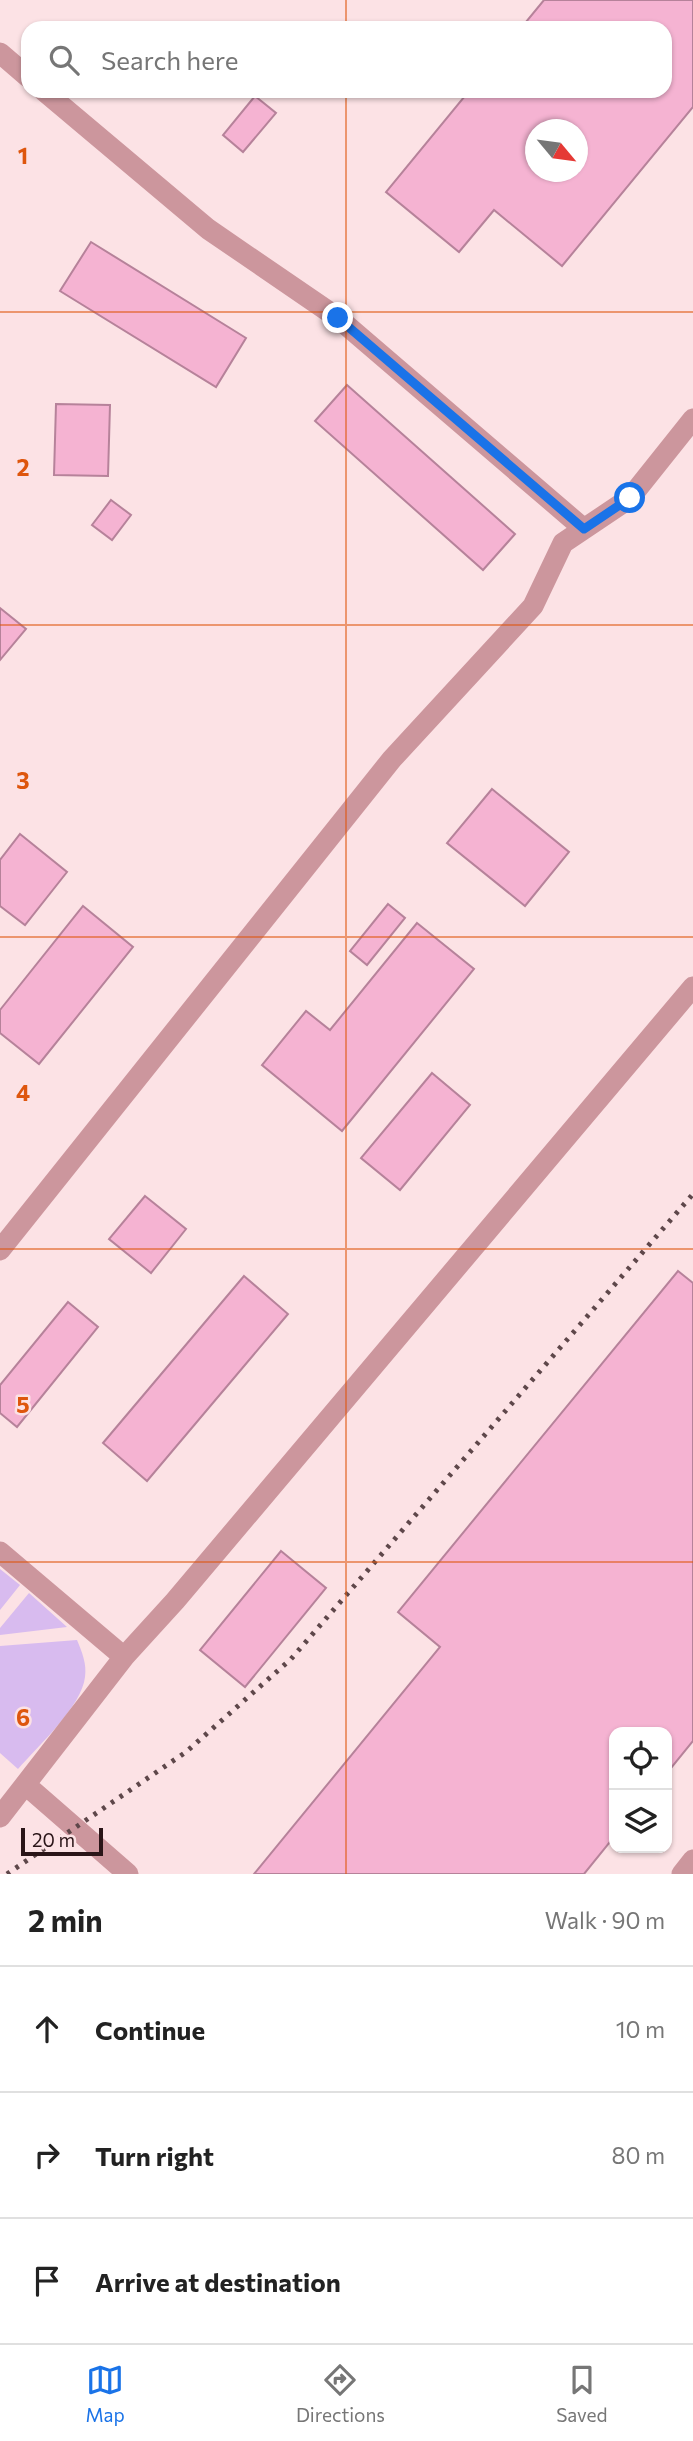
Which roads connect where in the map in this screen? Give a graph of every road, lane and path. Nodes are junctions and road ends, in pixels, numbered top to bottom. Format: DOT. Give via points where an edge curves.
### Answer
graph roads {
  1 [pos="0,53"];
  2 [pos="21,71"];
  3 [pos="52,98"];
  4 [pos="693,419"];
  5 [pos="584,529"];
  6 [pos="691,994"];
  7 [pos="0,1251"];
  8 [pos="0,1552"];
  9 [pos="124,1657"];
  10 [pos="27,1786"];
  11 [pos="0,1817"];
  12 [pos="693,1860"];
  13 [pos="128,1874"];
  14 [pos="682,1874"];
  1 -- 2 [label="street"];
  3 -- 5 [label="street" via="208,229 338,318"];
  4 -- 5 [label="street" via="630,498"];
  5 -- 7 [label="street" via="563,543 533,606 392,759"];
  6 -- 9 [label="street"];
  8 -- 9 [label="street"];
  9 -- 10 [label="street"];
  10 -- 11 [label="street"];
  10 -- 13 [label="street"];
  12 -- 14 [label="street"];
}
